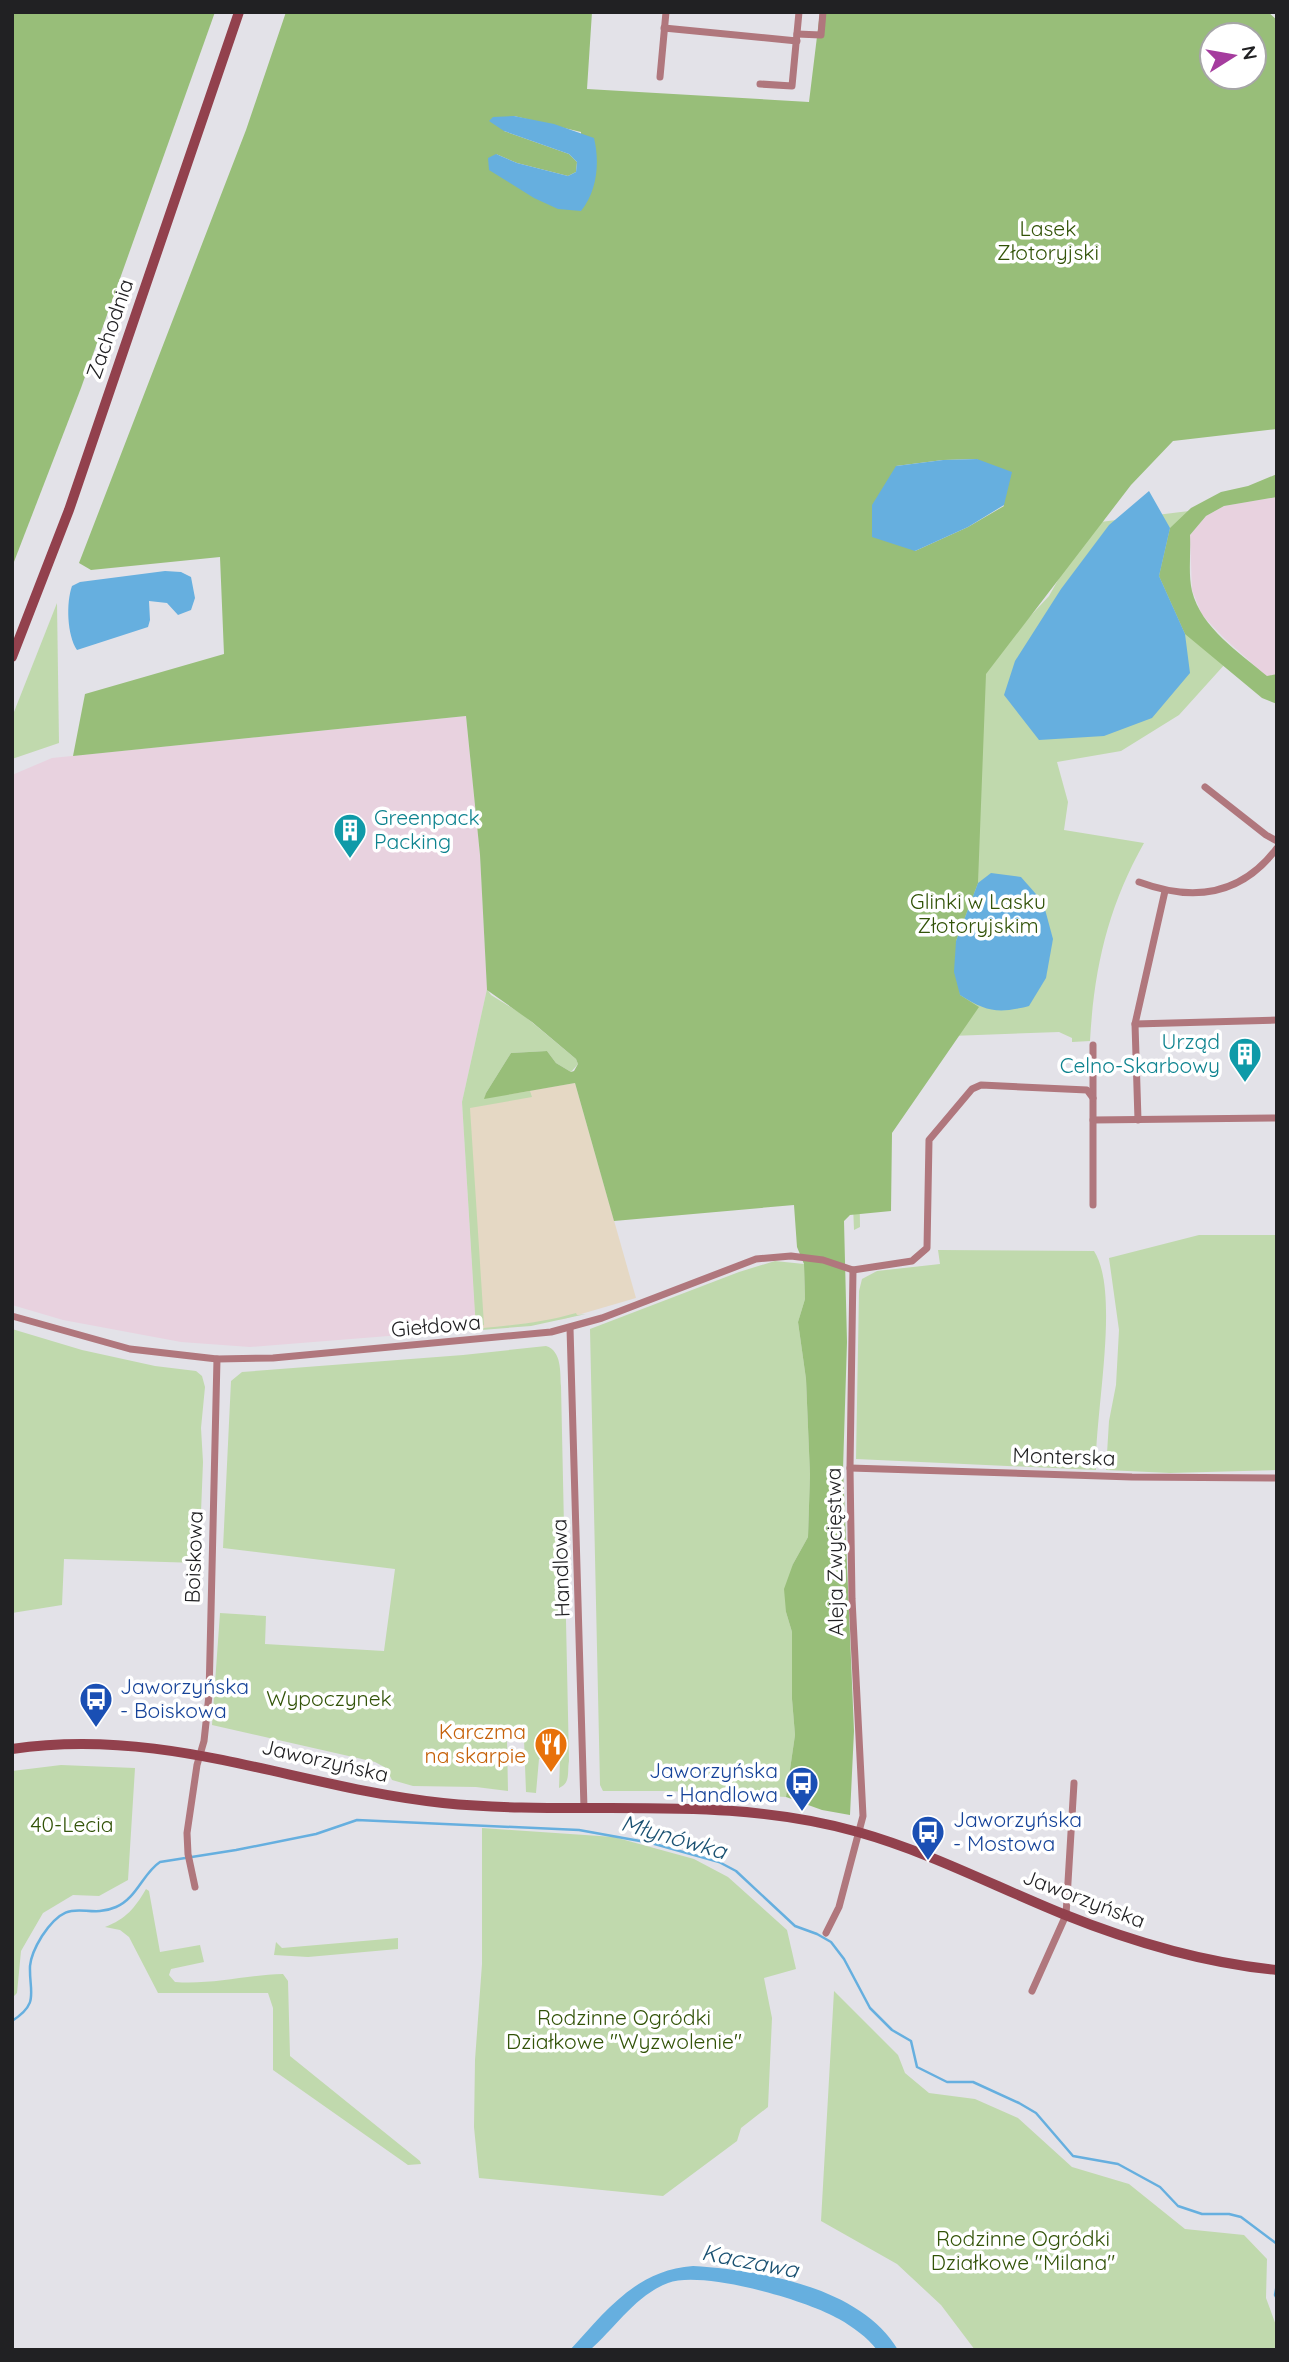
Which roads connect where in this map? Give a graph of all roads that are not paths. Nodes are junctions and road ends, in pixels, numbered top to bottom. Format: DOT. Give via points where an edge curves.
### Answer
graph roads {
  1 [pos="239,12"];
  2 [pos="666,12"];
  3 [pos="799,12"];
  4 [pos="823,12"];
  5 [pos="664,28"];
  6 [pos="797,38"];
  7 [pos="660,77"];
  8 [pos="760,84"];
  9 [pos="12,657"];
  10 [pos="1205,787"];
  11 [pos="1277,841"];
  12 [pos="1277,848"];
  13 [pos="1139,882"];
  14 [pos="1164,891"];
  15 [pos="1277,1020"];
  16 [pos="1135,1024"];
  17 [pos="1093,1045"];
  18 [pos="1093,1098"];
  19 [pos="1277,1118"];
  20 [pos="1093,1120"];
  21 [pos="1138,1120"];
  22 [pos="1093,1205"];
  23 [pos="853,1269"];
  24 [pos="12,1316"];
  25 [pos="570,1328"];
  26 [pos="217,1359"];
  27 [pos="850,1468"];
  28 [pos="1277,1478"];
  29 [pos="12,1749"];
  30 [pos="201,1755"];
  31 [pos="1074,1783"];
  32 [pos="584,1808"];
  33 [pos="859,1832"];
  34 [pos="195,1887"];
  35 [pos="1066,1915"];
  36 [pos="826,1933"];
  37 [pos="1277,1970"];
  38 [pos="1032,1991"];
  1 -- 9 [label="street, Zachodnia" via="69,510"];
  2 -- 5 [label="street"];
  3 -- 6 [label="street"];
  4 -- 6 [label="street" via="821,35"];
  5 -- 6 [label="street"];
  5 -- 7 [label="street"];
  6 -- 8 [label="street" via="792,86"];
  10 -- 11 [label="street"];
  12 -- 14 [label="street" via="1265,864 1229,888 1191,894"];
  13 -- 14 [label="street"];
  14 -- 16 [label="street"];
  15 -- 16 [label="street"];
  16 -- 21 [label="street"];
  17 -- 18 [label="street"];
  18 -- 20 [label="street"];
  18 -- 23 [label="street" via="1087,1090 981,1085 972,1089 929,1140 927,1248 912,1261"];
  19 -- 21 [label="street"];
  20 -- 21 [label="street"];
  20 -- 22 [label="street"];
  23 -- 25 [label="street, Giełdowa" via="824,1260 764,1257"];
  23 -- 27 [label="street, Aleja Zwycięstwa"];
  24 -- 26 [label="street, Giełdowa" via="130,1349"];
  25 -- 26 [label="street, Giełdowa" via="381,1349"];
  25 -- 32 [label="street, Handlowa"];
  26 -- 30 [label="street, Boiskowa" via="209,1683"];
  27 -- 28 [label="street, Monterska"];
  27 -- 33 [label="street, Aleja Zwycięstwa" via="863,1816"];
  29 -- 30 [label="street, Jaworzyńska" via="112,1744"];
  30 -- 32 [label="street, Jaworzyńska" via="407,1798"];
  30 -- 34 [label="street, Boiskowa" via="187,1833"];
  31 -- 35 [label="street"];
  32 -- 33 [label="street, Jaworzyńska" via="730,1811 795,1818"];
  33 -- 35 [label="street, Jaworzyńska" via="930,1856"];
  33 -- 36 [label="street, Aleja Zwycięstwa" via="839,1907"];
  35 -- 37 [label="street, Jaworzyńska" via="1196,1956"];
  35 -- 38 [label="street"];
}
